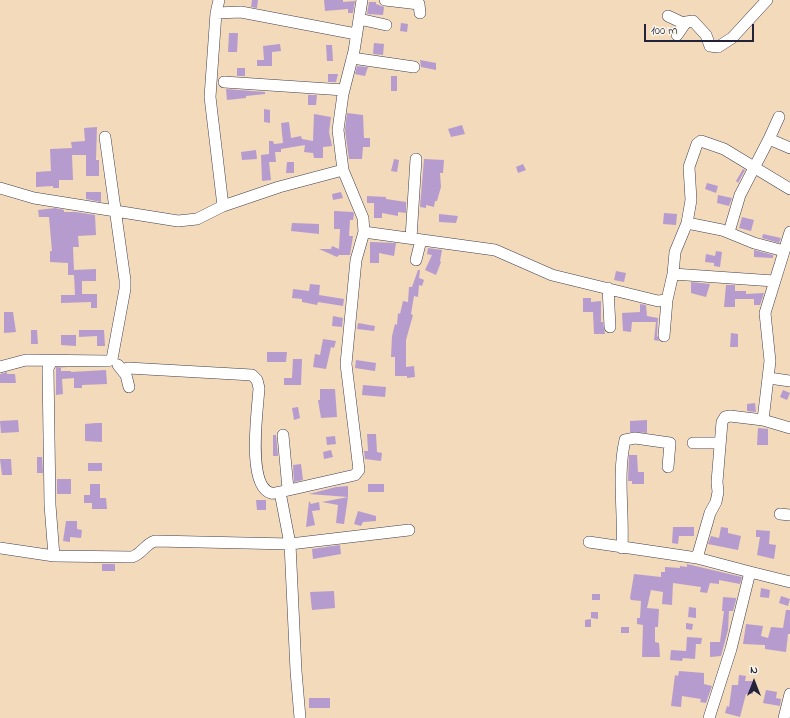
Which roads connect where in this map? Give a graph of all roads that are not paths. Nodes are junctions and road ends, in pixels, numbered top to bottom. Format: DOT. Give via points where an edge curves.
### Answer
graph roads {
  1 [pos="219,0"];
  2 [pos="362,0"];
  3 [pos="385,0"];
  4 [pos="767,0"];
  5 [pos="216,13"];
  6 [pos="420,13"];
  7 [pos="668,16"];
  8 [pos="359,19"];
  9 [pos="685,24"];
  10 [pos="386,25"];
  11 [pos="356,34"];
  12 [pos="677,35"];
  13 [pos="352,58"];
  14 [pos="414,67"];
  15 [pos="224,82"];
  16 [pos="344,90"];
  17 [pos="779,117"];
  18 [pos="105,137"];
  19 [pos="770,139"];
  20 [pos="790,148"];
  21 [pos="416,159"];
  22 [pos="755,167"];
  23 [pos="343,170"];
  24 [pos="0,188"];
  25 [pos="790,189"];
  26 [pos="223,206"];
  27 [pos="115,211"];
  28 [pos="687,223"];
  29 [pos="364,232"];
  30 [pos="729,232"];
  31 [pos="790,232"];
  32 [pos="416,239"];
  33 [pos="784,251"];
  34 [pos="416,260"];
  35 [pos="673,274"];
  36 [pos="774,281"];
  37 [pos="608,288"];
  38 [pos="667,300"];
  39 [pos="610,327"];
  40 [pos="664,336"];
  41 [pos="112,359"];
  42 [pos="52,361"];
  43 [pos="0,367"];
  44 [pos="122,370"];
  45 [pos="769,378"];
  46 [pos="790,381"];
  47 [pos="129,387"];
  48 [pos="763,420"];
  49 [pos="790,428"];
  50 [pos="283,435"];
  51 [pos="693,443"];
  52 [pos="720,443"];
  53 [pos="668,467"];
  54 [pos="284,490"];
  55 [pos="409,530"];
  56 [pos="589,542"];
  57 [pos="290,544"];
  58 [pos="0,548"];
  59 [pos="622,548"];
  60 [pos="54,556"];
  61 [pos="697,558"];
  62 [pos="750,572"];
  63 [pos="790,582"];
  64 [pos="790,694"];
  65 [pos="300,718"];
  66 [pos="708,718"];
  67 [pos="784,718"];
  1 -- 5 [label="street"];
  2 -- 8 [label="street"];
  3 -- 6 [label="street" via="419,4"];
  4 -- 9 [label="street" via="732,38 718,47 710,46 706,35 693,21 689,20"];
  5 -- 11 [label="street" via="240,12"];
  5 -- 26 [label="street" via="210,97"];
  7 -- 9 [label="street"];
  8 -- 10 [label="street"];
  8 -- 11 [label="street"];
  9 -- 12 [label="street"];
  11 -- 13 [label="street"];
  13 -- 14 [label="street"];
  13 -- 16 [label="street"];
  15 -- 16 [label="street"];
  16 -- 23 [label="street" via="338,130"];
  17 -- 19 [label="street"];
  18 -- 27 [label="street"];
  19 -- 20 [label="street"];
  19 -- 22 [label="street"];
  21 -- 32 [label="street"];
  22 -- 25 [label="street"];
  22 -- 28 [label="street" via="717,146 704,141 697,144 689,167 690,200"];
  22 -- 30 [label="street" via="740,195"];
  23 -- 26 [label="street" via="279,187"];
  23 -- 29 [label="street" via="364,218"];
  24 -- 27 [label="street" via="34,198"];
  26 -- 27 [label="street" via="197,219 178,221"];
  27 -- 41 [label="street" via="125,288"];
  28 -- 30 [label="street"];
  28 -- 35 [label="street" via="675,252"];
  29 -- 32 [label="street"];
  29 -- 54 [label="street" via="356,260 346,364 360,470 355,474"];
  30 -- 33 [label="street" via="754,243"];
  31 -- 33 [label="street"];
  32 -- 34 [label="street"];
  32 -- 37 [label="street" via="495,250 552,275"];
  33 -- 36 [label="street"];
  35 -- 36 [label="street"];
  35 -- 38 [label="street"];
  36 -- 45 [label="street" via="766,312"];
  37 -- 38 [label="street" via="658,301"];
  37 -- 39 [label="street"];
  38 -- 40 [label="street"];
  41 -- 42 [label="street"];
  41 -- 44 [label="street"];
  42 -- 43 [label="street" via="26,360"];
  42 -- 60 [label="street" via="48,368 48,383 50,506"];
  44 -- 47 [label="street"];
  44 -- 54 [label="street" via="128,368 252,375 257,380 259,388 255,451 258,472 266,490 272,493"];
  45 -- 46 [label="street"];
  45 -- 48 [label="street"];
  48 -- 49 [label="street"];
  48 -- 52 [label="street" via="725,417 722,422"];
  50 -- 54 [label="street"];
  51 -- 52 [label="street"];
  52 -- 61 [label="street" via="718,492"];
  53 -- 59 [label="street" via="670,443 635,438 625,440 621,485 624,524"];
  54 -- 57 [label="street"];
  55 -- 57 [label="street"];
  56 -- 59 [label="street"];
  57 -- 60 [label="street" via="155,541 148,544 139,555 132,557"];
  57 -- 65 [label="street"];
  58 -- 60 [label="street"];
  59 -- 61 [label="street"];
  61 -- 62 [label="street"];
  62 -- 63 [label="street"];
  62 -- 66 [label="street" via="731,649"];
  64 -- 67 [label="street"];
}
